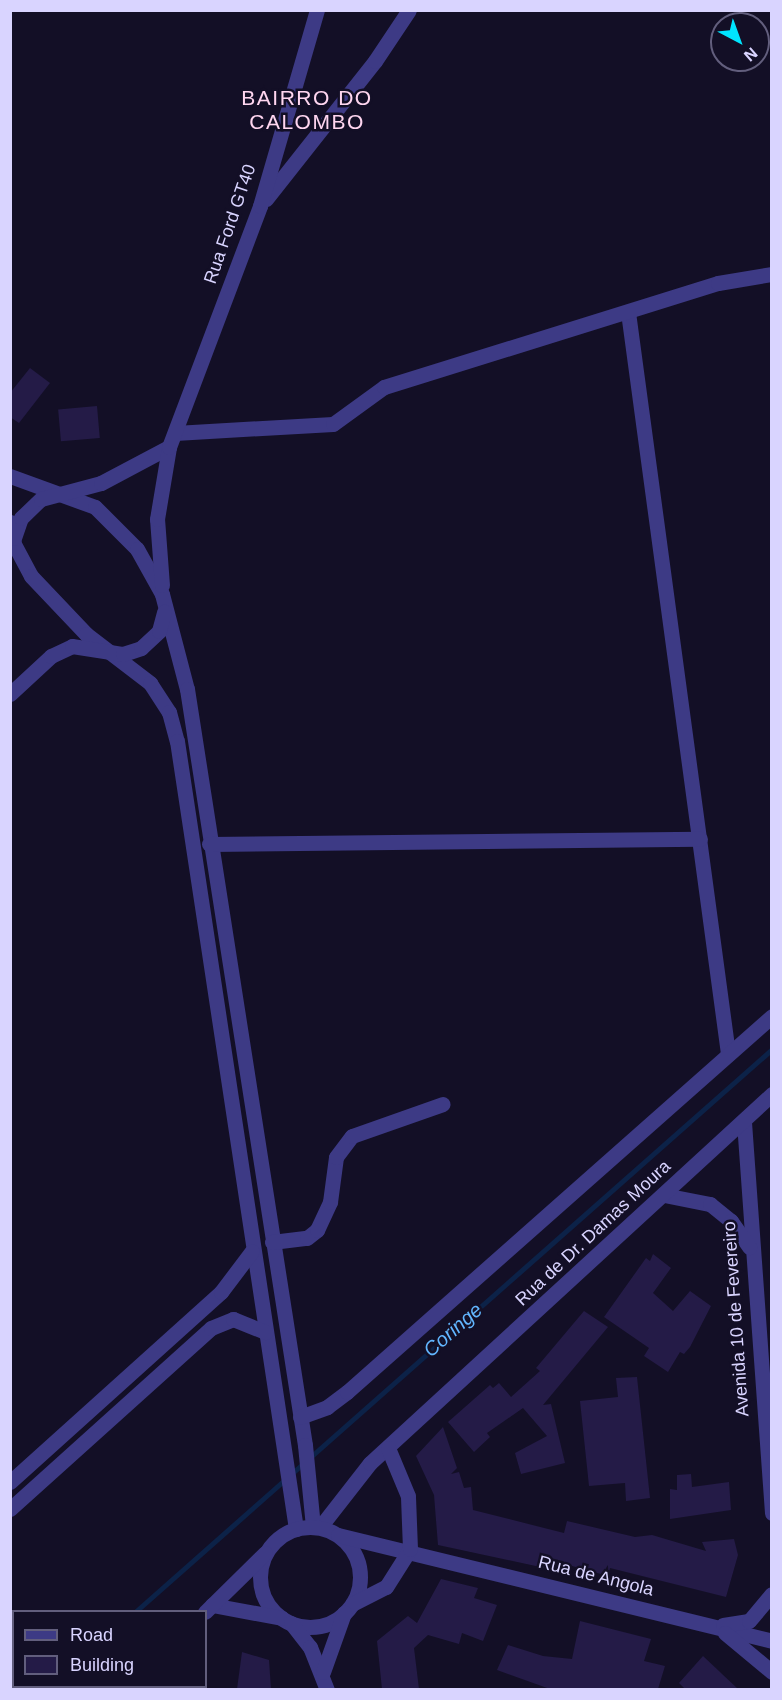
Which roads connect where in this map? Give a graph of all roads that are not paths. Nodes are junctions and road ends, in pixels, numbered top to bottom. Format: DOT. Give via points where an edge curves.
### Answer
graph roads {
  1 [pos="317,10"];
  2 [pos="409,10"];
  3 [pos="260,206"];
  4 [pos="771,274"];
  5 [pos="628,312"];
  6 [pos="172,440"];
  7 [pos="10,476"];
  8 [pos="56,493"];
  9 [pos="10,522"];
  10 [pos="12,549"];
  11 [pos="164,612"];
  12 [pos="105,650"];
  13 [pos="10,694"];
  14 [pos="700,839"];
  15 [pos="209,844"];
  16 [pos="771,1016"];
  17 [pos="728,1054"];
  18 [pos="771,1094"];
  19 [pos="443,1104"];
  20 [pos="744,1122"];
  21 [pos="664,1195"];
  22 [pos="272,1242"];
  23 [pos="749,1247"];
  24 [pos="252,1251"];
  25 [pos="266,1332"];
  26 [pos="765,1380"];
  27 [pos="300,1417"];
  28 [pos="388,1448"];
  29 [pos="10,1482"];
  30 [pos="10,1509"];
  31 [pos="771,1513"];
  32 [pos="316,1527"];
  33 [pos="296,1529"];
  34 [pos="338,1535"];
  35 [pos="410,1549"];
  36 [pos="266,1551"];
  37 [pos="771,1593"];
  38 [pos="208,1608"];
  39 [pos="348,1609"];
  40 [pos="286,1621"];
  41 [pos="714,1626"];
  42 [pos="771,1641"];
  43 [pos="323,1672"];
  44 [pos="771,1672"];
  45 [pos="327,1689"];
  1 -- 3 [label="street, Rua Ford GT40"];
  2 -- 3 [label="street" via="375,61"];
  3 -- 6 [label="street, Rua Ford GT40"];
  4 -- 5 [label="street" via="718,283"];
  5 -- 6 [label="street" via="384,387 333,424"];
  5 -- 14 [label="street"];
  6 -- 8 [label="street" via="101,483"];
  6 -- 11 [label="street, Rua Ford GT40" via="157,519"];
  7 -- 8 [label="street"];
  8 -- 10 [label="street" via="27,511"];
  8 -- 11 [label="street" via="95,507 123,533 159,583"];
  9 -- 10 [label="street"];
  10 -- 12 [label="street" via="43,591"];
  11 -- 12 [label="street" via="159,631 141,648 123,654"];
  11 -- 15 [label="street" via="188,689"];
  12 -- 13 [label="street" via="82,645 61,650"];
  12 -- 24 [label="street" via="150,682 169,712 177,741"];
  14 -- 15 [label="street"];
  14 -- 17 [label="street"];
  15 -- 22 [label="street"];
  16 -- 17 [label="street"];
  17 -- 27 [label="street" via="347,1392 327,1407"];
  18 -- 20 [label="street, Rua de Dr. Damas Moura"];
  19 -- 22 [label="street" via="352,1136 336,1157 330,1202 317,1230 307,1238"];
  20 -- 21 [label="street, Rua de Dr. Damas Moura"];
  20 -- 23 [label="street, Avenida 10 de Fevereiro"];
  21 -- 23 [label="street" via="710,1204 731,1221"];
  21 -- 28 [label="street, Rua de Dr. Damas Moura"];
  22 -- 27 [label="street"];
  23 -- 26 [label="street, Avenida 10 de Fevereiro"];
  24 -- 25 [label="street"];
  24 -- 29 [label="street" via="221,1292"];
  25 -- 30 [label="street" via="232,1319 211,1328"];
  25 -- 33 [label="street"];
  26 -- 31 [label="street, Avenida 10 de Fevereiro"];
  27 -- 32 [label="street"];
  28 -- 32 [label="street, Rua de Dr. Damas Moura" via="351,1482"];
  28 -- 35 [label="street" via="408,1496"];
  32 -- 33 [label="street"];
  32 -- 34 [label="street"];
  33 -- 36 [label="street"];
  34 -- 35 [label="street, Rua de Angola"];
  34 -- 39 [label="street" via="359,1566"];
  35 -- 39 [label="street" via="386,1587"];
  35 -- 41 [label="street, Rua de Angola"];
  36 -- 38 [label="street"];
  36 -- 40 [label="street" via="260,1572 262,1593"];
  37 -- 41 [label="street" via="748,1621"];
  38 -- 40 [label="street"];
  39 -- 40 [label="street" via="313,1627"];
  39 -- 43 [label="street"];
  40 -- 43 [label="street"];
  41 -- 42 [label="street, Rua de Angola"];
  41 -- 44 [label="street"];
  43 -- 45 [label="street"];
}
